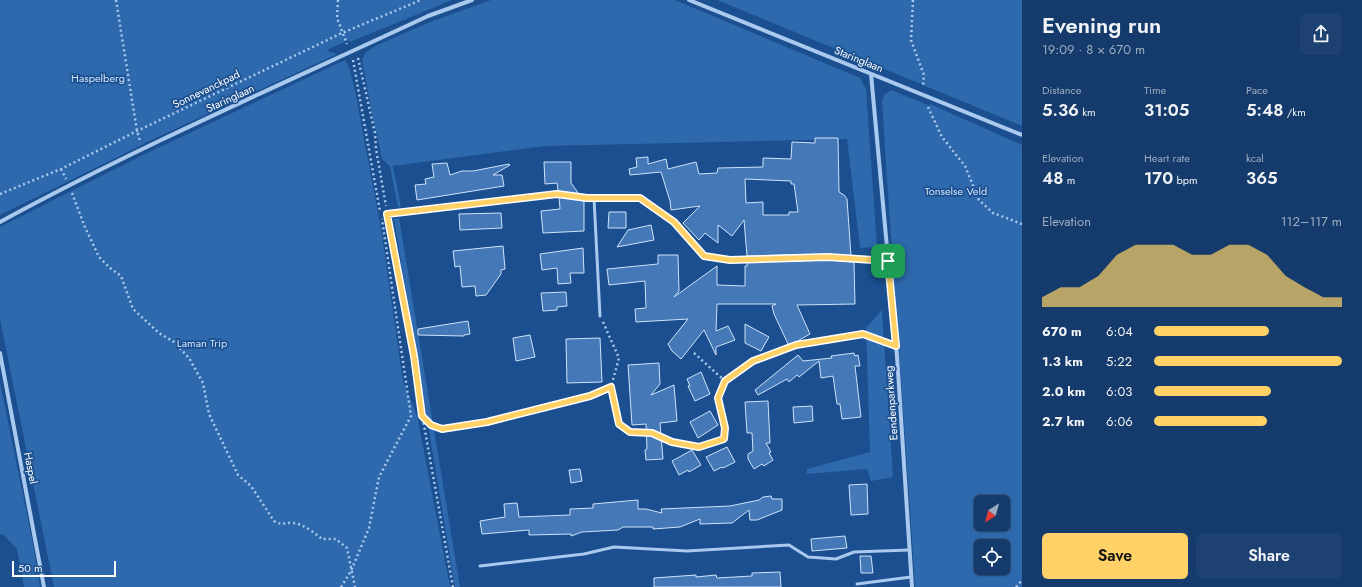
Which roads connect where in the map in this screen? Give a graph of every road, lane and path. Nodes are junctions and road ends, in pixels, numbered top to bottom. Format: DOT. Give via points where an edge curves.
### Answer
graph roads {
  1 [pos="116,0"];
  2 [pos="338,0"];
  3 [pos="421,0"];
  4 [pos="472,0"];
  5 [pos="690,0"];
  6 [pos="913,0"];
  7 [pos="342,33"];
  8 [pos="356,50"];
  9 [pos="351,52"];
  10 [pos="872,74"];
  11 [pos="922,95"];
  12 [pos="137,131"];
  13 [pos="1022,135"];
  14 [pos="61,169"];
  15 [pos="69,185"];
  16 [pos="0,194"];
  17 [pos="594,198"];
  18 [pos="387,214"];
  19 [pos="0,222"];
  20 [pos="1022,224"];
  21 [pos="888,261"];
  22 [pos="600,316"];
  23 [pos="896,346"];
  24 [pos="0,352"];
  25 [pos="694,353"];
  26 [pos="725,381"];
  27 [pos="611,387"];
  28 [pos="422,416"];
  29 [pos="909,550"];
  30 [pos="480,566"];
  31 [pos="351,571"];
  32 [pos="911,577"];
  33 [pos="1022,580"];
  34 [pos="857,584"];
  35 [pos="44,587"];
  36 [pos="341,587"];
  37 [pos="355,587"];
  38 [pos="453,587"];
  39 [pos="912,587"];
  40 [pos="1016,587"];
  1 -- 12 [label="path"];
  2 -- 7 [label="path" via="337,18"];
  3 -- 7 [label="path, Sonnevanckpad"];
  4 -- 8 [label="street, Staringlaan" via="428,16"];
  5 -- 10 [label="street, Staringlaan"];
  6 -- 11 [label="path" via="911,40 924,75"];
  7 -- 9 [label="path"];
  7 -- 12 [label="path, Sonnevanckpad"];
  8 -- 9 [label="street, Staringlaan"];
  8 -- 18 [label="path" via="375,133"];
  9 -- 15 [label="street, Staringlaan"];
  9 -- 31 [label="path" via="384,231 411,410 410,420 379,477 369,528"];
  10 -- 11 [label="street, Staringlaan"];
  10 -- 21 [label="street, Eendenparkweg"];
  11 -- 13 [label="street, Staringlaan"];
  11 -- 20 [label="path" via="942,137 965,166 979,200 993,213"];
  12 -- 14 [label="path, Sonnevanckpad"];
  14 -- 15 [label="path"];
  14 -- 16 [label="path, Sonnevanckpad"];
  15 -- 19 [label="street, Staringlaan"];
  15 -- 31 [label="path" via="79,215 99,257 121,276 133,309 159,333 174,342 189,358 203,383 209,414 238,475 251,486 274,521 279,524 302,525 322,539 336,539 341,542 347,548"];
  17 -- 18 [label="lane" via="557,194"];
  17 -- 21 [label="lane" via="640,198 674,222 704,256 730,260 828,257"];
  17 -- 22 [label="lane"];
  18 -- 28 [label="path" via="414,356"];
  21 -- 23 [label="street, Eendenparkweg"];
  22 -- 27 [label="path" via="619,358"];
  23 -- 26 [label="path" via="863,334 796,345 753,361"];
  23 -- 29 [label="street, Eendenparkweg"];
  24 -- 35 [label="street, Haspel"];
  25 -- 26 [label="path"];
  26 -- 27 [label="path" via="718,398 725,428 724,439 699,447 672,442 652,433 630,432 619,424"];
  27 -- 28 [label="path" via="590,396 487,422 442,429 431,425"];
  28 -- 38 [label="path"];
  29 -- 30 [label="lane" via="854,552 836,559 808,558 789,545 687,551 614,547 584,554"];
  29 -- 32 [label="street, Eendenparkweg"];
  31 -- 36 [label="path"];
  31 -- 37 [label="path"];
  32 -- 34 [label="lane"];
  32 -- 39 [label="street, Eendenparkweg"];
  33 -- 40 [label="path"];
}
